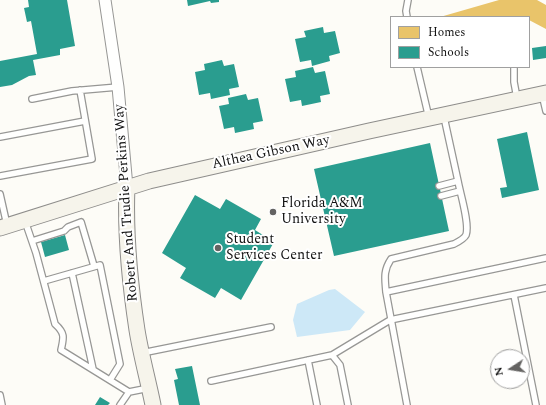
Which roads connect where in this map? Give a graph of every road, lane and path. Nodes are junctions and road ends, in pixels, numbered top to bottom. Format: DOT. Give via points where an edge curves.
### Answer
graph roads {
  1 [pos="105,0"];
  2 [pos="408,0"];
  3 [pos="407,16"];
  4 [pos="417,68"];
  5 [pos="514,68"];
  6 [pos="118,87"];
  7 [pos="80,90"];
  8 [pos="544,94"];
  9 [pos="32,99"];
  10 [pos="517,100"];
  11 [pos="546,111"];
  12 [pos="444,115"];
  13 [pos="429,118"];
  14 [pos="85,121"];
  15 [pos="0,137"];
  16 [pos="0,176"];
  17 [pos="458,181"];
  18 [pos="439,186"];
  19 [pos="127,187"];
  20 [pos="460,191"];
  21 [pos="0,194"];
  22 [pos="441,196"];
  23 [pos="25,220"];
  24 [pos="3,227"];
  25 [pos="32,241"];
  26 [pos="546,258"];
  27 [pos="94,266"];
  28 [pos="72,273"];
  29 [pos="44,281"];
  30 [pos="546,288"];
  31 [pos="386,292"];
  32 [pos="514,295"];
  33 [pos="390,320"];
  34 [pos="271,327"];
  35 [pos="142,353"];
  36 [pos="332,355"];
  37 [pos="308,360"];
  38 [pos="93,369"];
  39 [pos="110,380"];
  40 [pos="211,381"];
  41 [pos="149,388"];
  42 [pos="129,392"];
  43 [pos="0,395"];
  44 [pos="2,405"];
  45 [pos="120,405"];
  46 [pos="153,405"];
  47 [pos="317,405"];
  48 [pos="348,405"];
  49 [pos="408,405"];
  50 [pos="536,405"];
  1 -- 6 [label="street, Robert And Trudie Perkins Way"];
  2 -- 3 [label="lane"];
  4 -- 13 [label="lane"];
  5 -- 10 [label="lane"];
  6 -- 7 [label="lane"];
  6 -- 19 [label="street, Robert And Trudie Perkins Way"];
  7 -- 9 [label="lane"];
  7 -- 14 [label="lane"];
  8 -- 10 [label="street, Althea Gibson Way"];
  8 -- 11 [label="lane"];
  10 -- 12 [label="street, Althea Gibson Way"];
  12 -- 13 [label="street, Althea Gibson Way"];
  12 -- 17 [label="lane"];
  13 -- 19 [label="street, Althea Gibson Way" via="200,168"];
  14 -- 15 [label="lane"];
  14 -- 16 [label="lane" via="92,159"];
  17 -- 18 [label="lane"];
  17 -- 20 [label="lane"];
  19 -- 23 [label="street, Althea Gibson Way"];
  19 -- 35 [label="street, Robert And Trudie Perkins Way" via="126,212 133,297"];
  20 -- 22 [label="lane"];
  20 -- 31 [label="lane" via="467,226 466,236 454,244 391,259 384,275"];
  21 -- 24 [label="lane"];
  23 -- 24 [label="street, Althea Gibson Way"];
  23 -- 25 [label="lane"];
  25 -- 27 [label="lane" via="64,231 81,222"];
  25 -- 29 [label="lane"];
  26 -- 31 [label="lane"];
  27 -- 28 [label="lane"];
  27 -- 39 [label="lane" via="100,265 120,364"];
  28 -- 29 [label="lane"];
  28 -- 38 [label="lane"];
  29 -- 38 [label="lane" via="55,324 64,338 61,350"];
  30 -- 32 [label="lane"];
  31 -- 33 [label="lane"];
  32 -- 33 [label="lane"];
  32 -- 50 [label="lane"];
  33 -- 36 [label="lane"];
  33 -- 49 [label="lane"];
  34 -- 35 [label="lane"];
  35 -- 41 [label="street, Robert And Trudie Perkins Way"];
  36 -- 37 [label="lane"];
  36 -- 48 [label="lane" via="340,365"];
  37 -- 40 [label="lane"];
  37 -- 47 [label="lane"];
  38 -- 39 [label="lane"];
  39 -- 42 [label="lane"];
  41 -- 42 [label="lane"];
  41 -- 46 [label="street, Robert And Trudie Perkins Way"];
  42 -- 45 [label="lane"];
  43 -- 44 [label="lane"];
}
